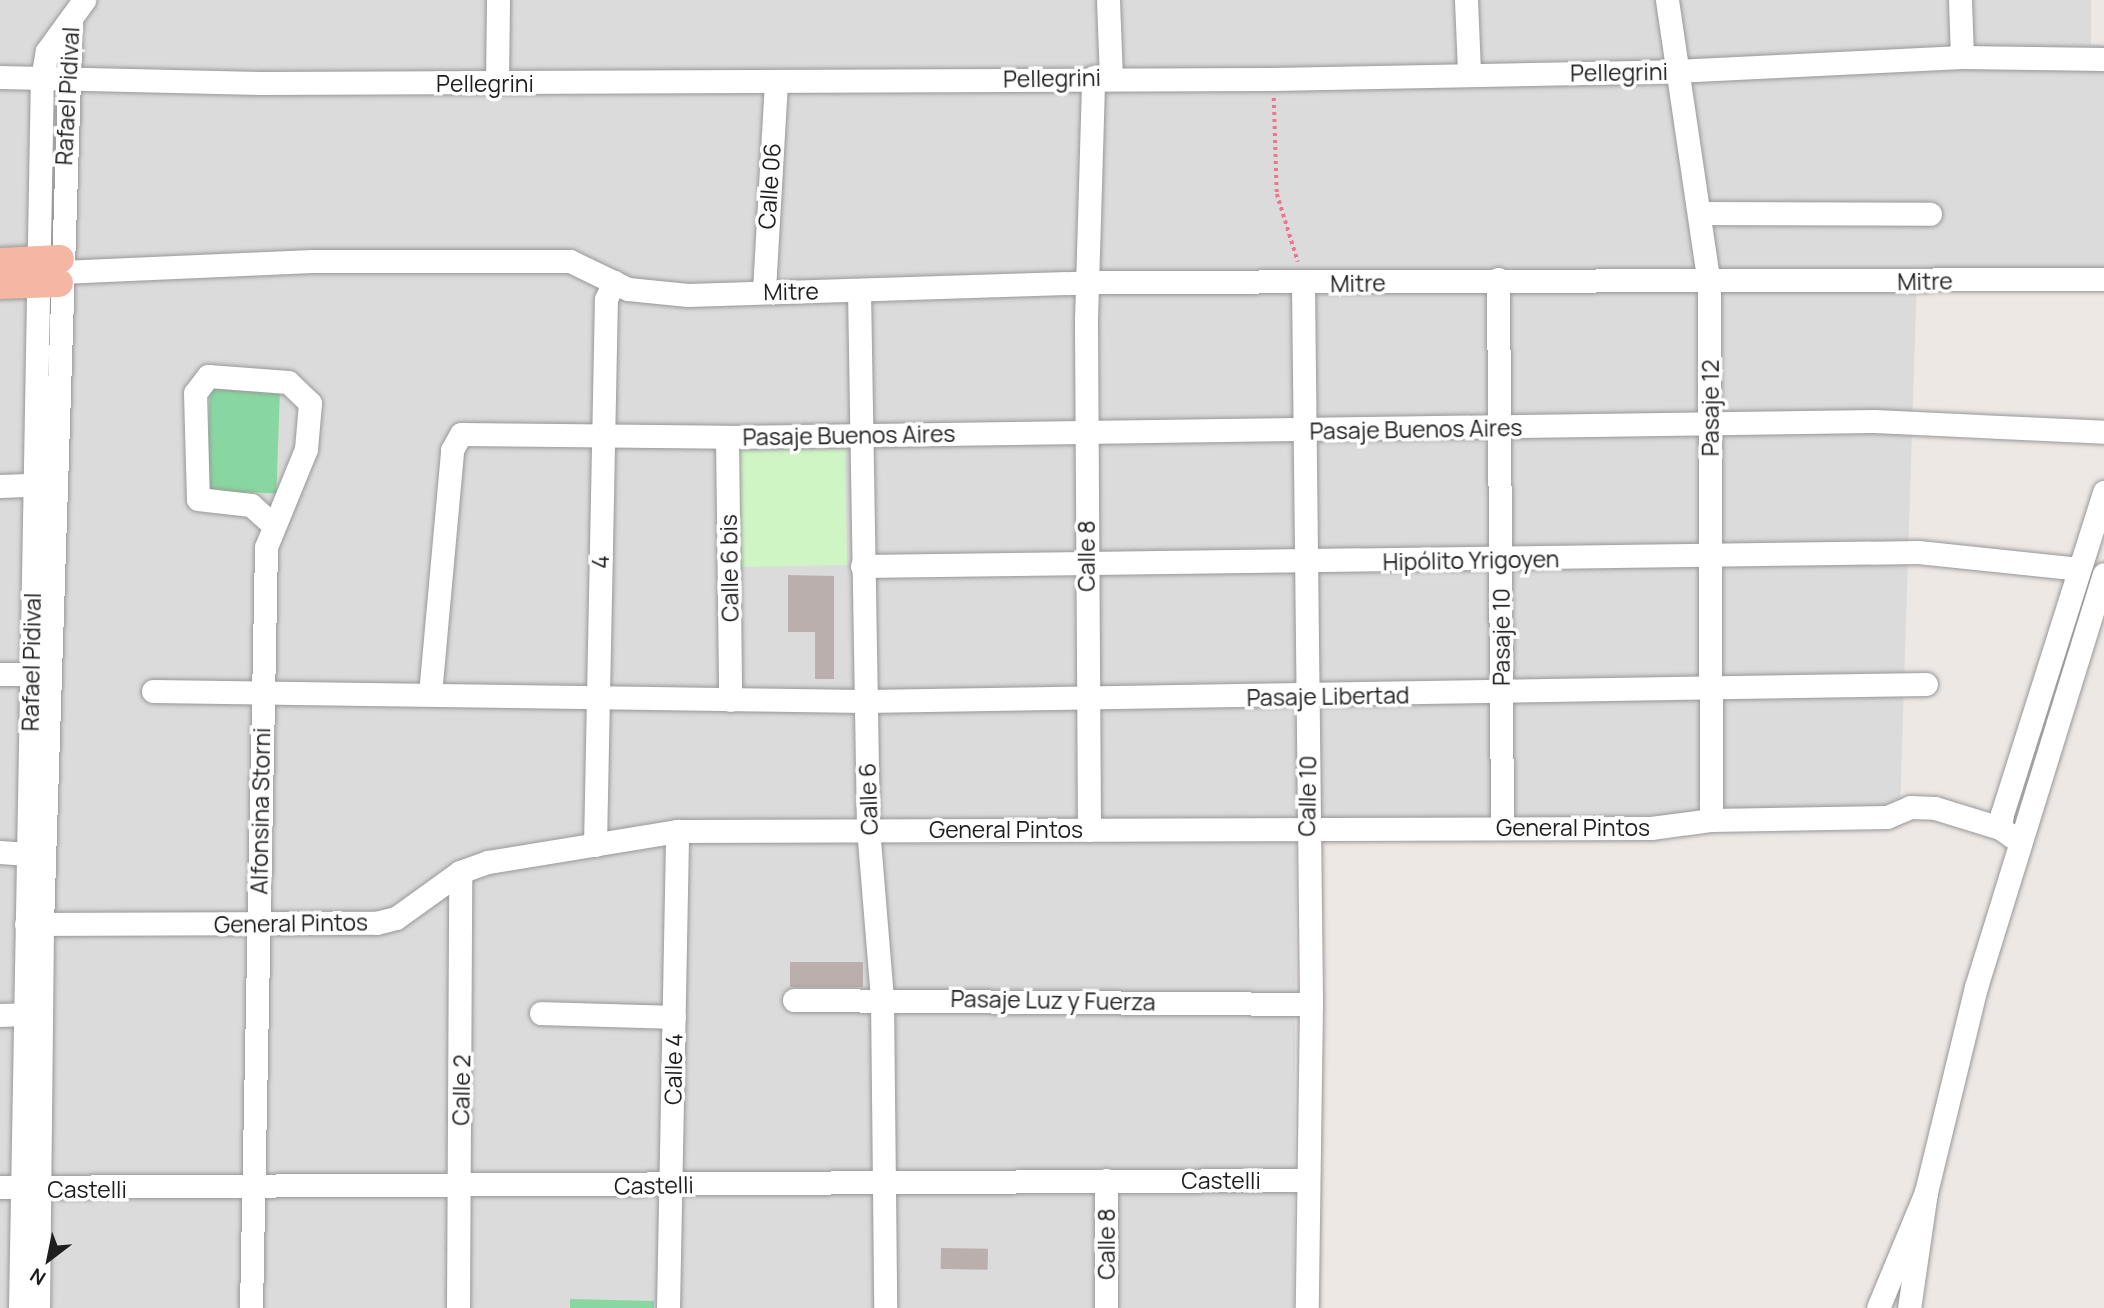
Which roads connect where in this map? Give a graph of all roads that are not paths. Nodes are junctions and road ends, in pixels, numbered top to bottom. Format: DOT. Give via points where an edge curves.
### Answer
graph roads {
  1 [pos="498,0"];
  2 [pos="1108,0"];
  3 [pos="1466,0"];
  4 [pos="1667,0"];
  5 [pos="1960,0"];
  6 [pos="78,8"];
  7 [pos="1962,57"];
  8 [pos="2104,59"];
  9 [pos="1675,71"];
  10 [pos="1469,73"];
  11 [pos="0,77"];
  12 [pos="1102,77"];
  13 [pos="42,78"];
  14 [pos="66,82"];
  15 [pos="497,83"];
  16 [pos="776,83"];
  17 [pos="1700,213"];
  18 [pos="1930,214"];
  19 [pos="0,262"];
  20 [pos="51,271"];
  21 [pos="1498,279"];
  22 [pos="2104,279"];
  23 [pos="614,282"];
  24 [pos="1091,282"];
  25 [pos="1709,283"];
  26 [pos="1303,284"];
  27 [pos="0,285"];
  28 [pos="764,290"];
  29 [pos="859,290"];
  30 [pos="1711,423"];
  31 [pos="1500,428"];
  32 [pos="1087,429"];
  33 [pos="1307,431"];
  34 [pos="2104,432"];
  35 [pos="861,436"];
  36 [pos="603,437"];
  37 [pos="727,437"];
  38 [pos="34,485"];
  39 [pos="0,486"];
  40 [pos="2104,492"];
  41 [pos="272,524"];
  42 [pos="1710,555"];
  43 [pos="1500,561"];
  44 [pos="1086,562"];
  45 [pos="1306,563"];
  46 [pos="862,566"];
  47 [pos="2079,569"];
  48 [pos="2104,574"];
  49 [pos="0,674"];
  50 [pos="31,674"];
  51 [pos="1926,684"];
  52 [pos="261,689"];
  53 [pos="1709,690"];
  54 [pos="153,691"];
  55 [pos="1501,693"];
  56 [pos="430,694"];
  57 [pos="1307,696"];
  58 [pos="597,698"];
  59 [pos="1087,698"];
  60 [pos="730,700"];
  61 [pos="865,701"];
  62 [pos="1711,820"];
  63 [pos="1502,827"];
  64 [pos="868,828"];
  65 [pos="2000,828"];
  66 [pos="1090,830"];
  67 [pos="1306,830"];
  68 [pos="677,831"];
  69 [pos="2021,843"];
  70 [pos="595,845"];
  71 [pos="0,852"];
  72 [pos="36,854"];
  73 [pos="460,872"];
  74 [pos="34,924"];
  75 [pos="258,925"];
  76 [pos="883,998"];
  77 [pos="794,1000"];
  78 [pos="1311,1004"];
  79 [pos="541,1013"];
  80 [pos="25,1014"];
  81 [pos="0,1015"];
  82 [pos="674,1017"];
  83 [pos="1106,1180"];
  84 [pos="1308,1180"];
  85 [pos="885,1182"];
  86 [pos="670,1185"];
  87 [pos="460,1187"];
  88 [pos="21,1188"];
  89 [pos="253,1189"];
  90 [pos="1926,1192"];
  91 [pos="20,1308"];
  92 [pos="38,1308"];
  93 [pos="251,1308"];
  94 [pos="458,1308"];
  95 [pos="668,1308"];
  96 [pos="885,1308"];
  97 [pos="1106,1308"];
  98 [pos="1307,1308"];
  99 [pos="1878,1308"];
  100 [pos="1909,1308"];
  1 -- 15 [label="street"];
  2 -- 12 [label="street"];
  3 -- 10 [label="street"];
  4 -- 9 [label="street, Pasaje 12"];
  5 -- 7 [label="street"];
  6 -- 13 [label="street, Rafael Pidival" via="47,51"];
  6 -- 14 [label="street, Rafael Pidival"];
  7 -- 8 [label="street, Pellegrini"];
  7 -- 9 [label="street, Pellegrini"];
  9 -- 10 [label="street, Pellegrini"];
  9 -- 17 [label="street, Pasaje 12"];
  10 -- 12 [label="street, Pellegrini" via="1273,79"];
  11 -- 13 [label="street, Pellegrini"];
  12 -- 16 [label="street, Pellegrini"];
  12 -- 24 [label="street, Calle 8"];
  13 -- 14 [label="street, Pellegrini"];
  13 -- 20 [label="street, Rafael Pidival"];
  14 -- 15 [label="street, Pellegrini"];
  14 -- 20 [label="street, Rafael Pidival"];
  15 -- 16 [label="street, Pellegrini"];
  16 -- 28 [label="street, Calle 06"];
  17 -- 18 [label="street"];
  17 -- 25 [label="street, Pasaje 12"];
  19 -- 20 [label="main road"];
  20 -- 23 [label="street, Mitre" via="234,262 570,261"];
  20 -- 27 [label="main road"];
  20 -- 38 [label="street, Rafael Pidival"];
  20 -- 72 [label="street, Rafael Pidival"];
  21 -- 25 [label="street, Mitre"];
  21 -- 26 [label="street, Mitre"];
  21 -- 31 [label="street, Pasaje 10"];
  22 -- 25 [label="street, Mitre"];
  23 -- 28 [label="street, Mitre" via="666,294"];
  23 -- 36 [label="street, 4" via="606,299"];
  24 -- 26 [label="street, Mitre"];
  24 -- 29 [label="street, Mitre"];
  24 -- 32 [label="street, Calle 8"];
  25 -- 30 [label="street, Pasaje 12"];
  26 -- 33 [label="street, Calle 10"];
  28 -- 29 [label="street, Mitre"];
  29 -- 35 [label="street, Calle 6"];
  30 -- 31 [label="street, Pasaje Buenos Aires"];
  30 -- 34 [label="street, Pasaje Buenos Aires" via="1874,421"];
  30 -- 42 [label="street, Pasaje 12"];
  31 -- 33 [label="street, Pasaje Buenos Aires"];
  31 -- 43 [label="street, Pasaje 10"];
  32 -- 33 [label="street, Pasaje Buenos Aires"];
  32 -- 35 [label="street, Pasaje Buenos Aires"];
  32 -- 44 [label="street, Calle 8"];
  33 -- 45 [label="street, Calle 10"];
  35 -- 37 [label="street, Pasaje Buenos Aires"];
  35 -- 46 [label="street, Calle 6"];
  36 -- 37 [label="street, Pasaje Buenos Aires"];
  36 -- 56 [label="street, Pasaje Buenos Aires" via="453,439"];
  36 -- 58 [label="street, 4"];
  37 -- 60 [label="street, Calle 6 bis"];
  38 -- 39 [label="street"];
  38 -- 50 [label="street, Rafael Pidival"];
  40 -- 47 [label="street"];
  41 -- 41 [label="street, Alfonsina Storni" via="251,505 198,499 195,393 208,376 288,382 306,393 306,449"];
  41 -- 52 [label="street, Alfonsina Storni" via="266,547"];
  42 -- 43 [label="street, Hipólito Yrigoyen"];
  42 -- 47 [label="street, Hipólito Yrigoyen" via="1918,552"];
  42 -- 53 [label="street, Pasaje 12"];
  43 -- 45 [label="street, Hipólito Yrigoyen"];
  43 -- 55 [label="street, Pasaje 10"];
  44 -- 45 [label="street, Hipólito Yrigoyen"];
  44 -- 46 [label="street, Hipólito Yrigoyen"];
  44 -- 59 [label="street, Calle 8"];
  45 -- 57 [label="street, Calle 10"];
  46 -- 61 [label="street, Calle 6"];
  47 -- 65 [label="street"];
  48 -- 69 [label="street"];
  49 -- 50 [label="street"];
  50 -- 72 [label="street, Rafael Pidival"];
  51 -- 53 [label="street, Pasaje Libertad"];
  52 -- 54 [label="street, Pasaje Libertad"];
  52 -- 56 [label="street, Pasaje Libertad"];
  52 -- 75 [label="street, Alfonsina Storni"];
  53 -- 55 [label="street, Pasaje Libertad"];
  53 -- 62 [label="street, Pasaje 12"];
  55 -- 57 [label="street, Pasaje Libertad"];
  55 -- 63 [label="street, Pasaje 10"];
  56 -- 58 [label="street, Pasaje Libertad"];
  57 -- 59 [label="street, Pasaje Libertad"];
  57 -- 67 [label="street, Calle 10"];
  58 -- 60 [label="street, Pasaje Libertad"];
  58 -- 70 [label="street, 4"];
  59 -- 61 [label="street, Pasaje Libertad"];
  59 -- 66 [label="street, Calle 8"];
  60 -- 61 [label="street, Pasaje Libertad"];
  61 -- 64 [label="street, Calle 6"];
  62 -- 63 [label="street, General Pintos" via="1651,828"];
  62 -- 65 [label="street, General Pintos" via="1888,817 1910,807 1935,808"];
  63 -- 67 [label="street, General Pintos"];
  64 -- 66 [label="street, General Pintos"];
  64 -- 68 [label="street, General Pintos"];
  64 -- 76 [label="street, Calle 6"];
  65 -- 69 [label="street, General Pintos"];
  66 -- 67 [label="street, General Pintos"];
  67 -- 78 [label="street, Calle 10"];
  68 -- 70 [label="street, General Pintos"];
  68 -- 82 [label="street, Calle 4"];
  69 -- 90 [label="street" via="1976,987"];
  70 -- 73 [label="street, General Pintos"];
  71 -- 72 [label="street"];
  72 -- 74 [label="street, Rafael Pidival"];
  73 -- 75 [label="street, General Pintos" via="396,918"];
  73 -- 87 [label="street, Calle 2"];
  74 -- 75 [label="street, General Pintos"];
  74 -- 80 [label="street, Rafael Pidival"];
  74 -- 88 [label="street, Rafael Pidival"];
  75 -- 89 [label="street, Alfonsina Storni"];
  76 -- 77 [label="street, Pasaje Luz y Fuerza"];
  76 -- 78 [label="street, Pasaje Luz y Fuerza"];
  76 -- 85 [label="street, Calle 6"];
  78 -- 84 [label="street, Calle 10"];
  79 -- 82 [label="street"];
  80 -- 81 [label="street"];
  80 -- 88 [label="street, Rafael Pidival"];
  82 -- 86 [label="street, Calle 4"];
  83 -- 84 [label="street, Castelli"];
  83 -- 85 [label="street, Castelli"];
  83 -- 97 [label="street, Calle 8"];
  84 -- 98 [label="street, Calle 10"];
  85 -- 86 [label="street, Castelli"];
  85 -- 96 [label="street, Calle 6"];
  86 -- 87 [label="street, Castelli"];
  86 -- 95 [label="street, Calle 4"];
  87 -- 89 [label="street, Castelli"];
  87 -- 94 [label="street, Calle 2"];
  88 -- 89 [label="street, Castelli"];
  88 -- 91 [label="street, Rafael Pidival"];
  88 -- 92 [label="street, Rafael Pidival"];
  89 -- 93 [label="street, Alfonsina Storni"];
  90 -- 99 [label="street"];
  90 -- 100 [label="street"];
}
